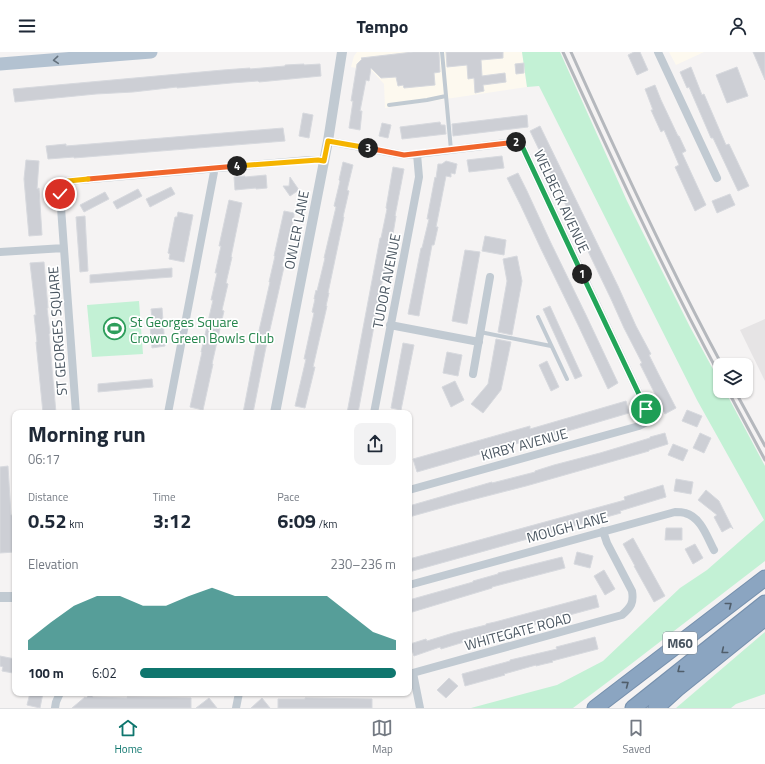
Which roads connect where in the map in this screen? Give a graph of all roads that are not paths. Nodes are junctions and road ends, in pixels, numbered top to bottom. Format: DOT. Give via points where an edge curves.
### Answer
graph roads {
  1 [pos="151,52"];
  2 [pos="342,52"];
  3 [pos="442,52"];
  4 [pos="658,52"];
  5 [pos="0,64"];
  6 [pos="446,96"];
  7 [pos="389,105"];
  8 [pos="328,141"];
  9 [pos="451,150"];
  10 [pos="418,154"];
  11 [pos="324,161"];
  12 [pos="213,168"];
  13 [pos="717,178"];
  14 [pos="64,248"];
  15 [pos="0,252"];
  16 [pos="490,277"];
  17 [pos="538,317"];
  18 [pos="390,326"];
  19 [pos="480,332"];
  20 [pos="479,342"];
  21 [pos="552,346"];
  22 [pos="473,374"];
  23 [pos="567,379"];
  24 [pos="76,410"];
  25 [pos="169,410"];
  26 [pos="276,410"];
  27 [pos="375,410"];
  28 [pos="645,423"];
  29 [pos="412,489"];
  30 [pos="603,531"];
  31 [pos="714,550"];
  32 [pos="765,578"];
  33 [pos="412,584"];
  34 [pos="0,597"];
  35 [pos="12,597"];
  36 [pos="765,603"];
  37 [pos="765,618"];
  38 [pos="412,674"];
  39 [pos="412,678"];
  40 [pos="59,696"];
  41 [pos="238,696"];
  42 [pos="55,708"];
  43 [pos="236,708"];
  44 [pos="420,708"];
  45 [pos="595,708"];
  46 [pos="633,708"];
  47 [pos="656,708"];
  1 -- 5 [label="main road, one-way"];
  2 -- 8 [label="street, OWLER LANE"];
  3 -- 6 [label="lane"];
  4 -- 13 [label="street"];
  6 -- 7 [label="lane"];
  6 -- 9 [label="lane"];
  8 -- 10 [label="street, WELBECK AVENUE" via="404,155"];
  8 -- 11 [label="street, OWLER LANE"];
  9 -- 10 [label="street, WELBECK AVENUE"];
  9 -- 28 [label="street, WELBECK AVENUE" via="515,142 522,146 646,409 650,419"];
  10 -- 18 [label="street, TUDOR AVENUE" via="419,177"];
  11 -- 12 [label="street, ST GEORGES SQUARE"];
  11 -- 26 [label="street, OWLER LANE"];
  12 -- 14 [label="street, ST GEORGES SQUARE" via="68,181 62,186 60,194"];
  12 -- 25 [label="street"];
  14 -- 15 [label="street, ST GEORGES SQUARE"];
  14 -- 24 [label="street, ST GEORGES SQUARE"];
  16 -- 19 [label="street"];
  17 -- 21 [label="lane"];
  18 -- 20 [label="street"];
  18 -- 27 [label="street, TUDOR AVENUE"];
  19 -- 20 [label="street"];
  19 -- 21 [label="lane"];
  20 -- 22 [label="street"];
  21 -- 23 [label="lane"];
  28 -- 29 [label="street, KIRBY AVENUE"];
  30 -- 31 [label="street, MOUGH LANE" via="675,512 685,513 694,517 700,524"];
  30 -- 33 [label="street, MOUGH LANE"];
  30 -- 38 [label="street, WHITEGATE ROAD" via="632,591 631,607 622,615"];
  45 -- 32 [label="highway, M60, one-way"];
  34 -- 35 [label="street"];
  36 -- 46 [label="highway, M60, one-way"];
  37 -- 47 [label="highway, M60, one-way"];
  39 -- 44 [label="street"];
  40 -- 42 [label="street"];
  41 -- 43 [label="street"];
}
